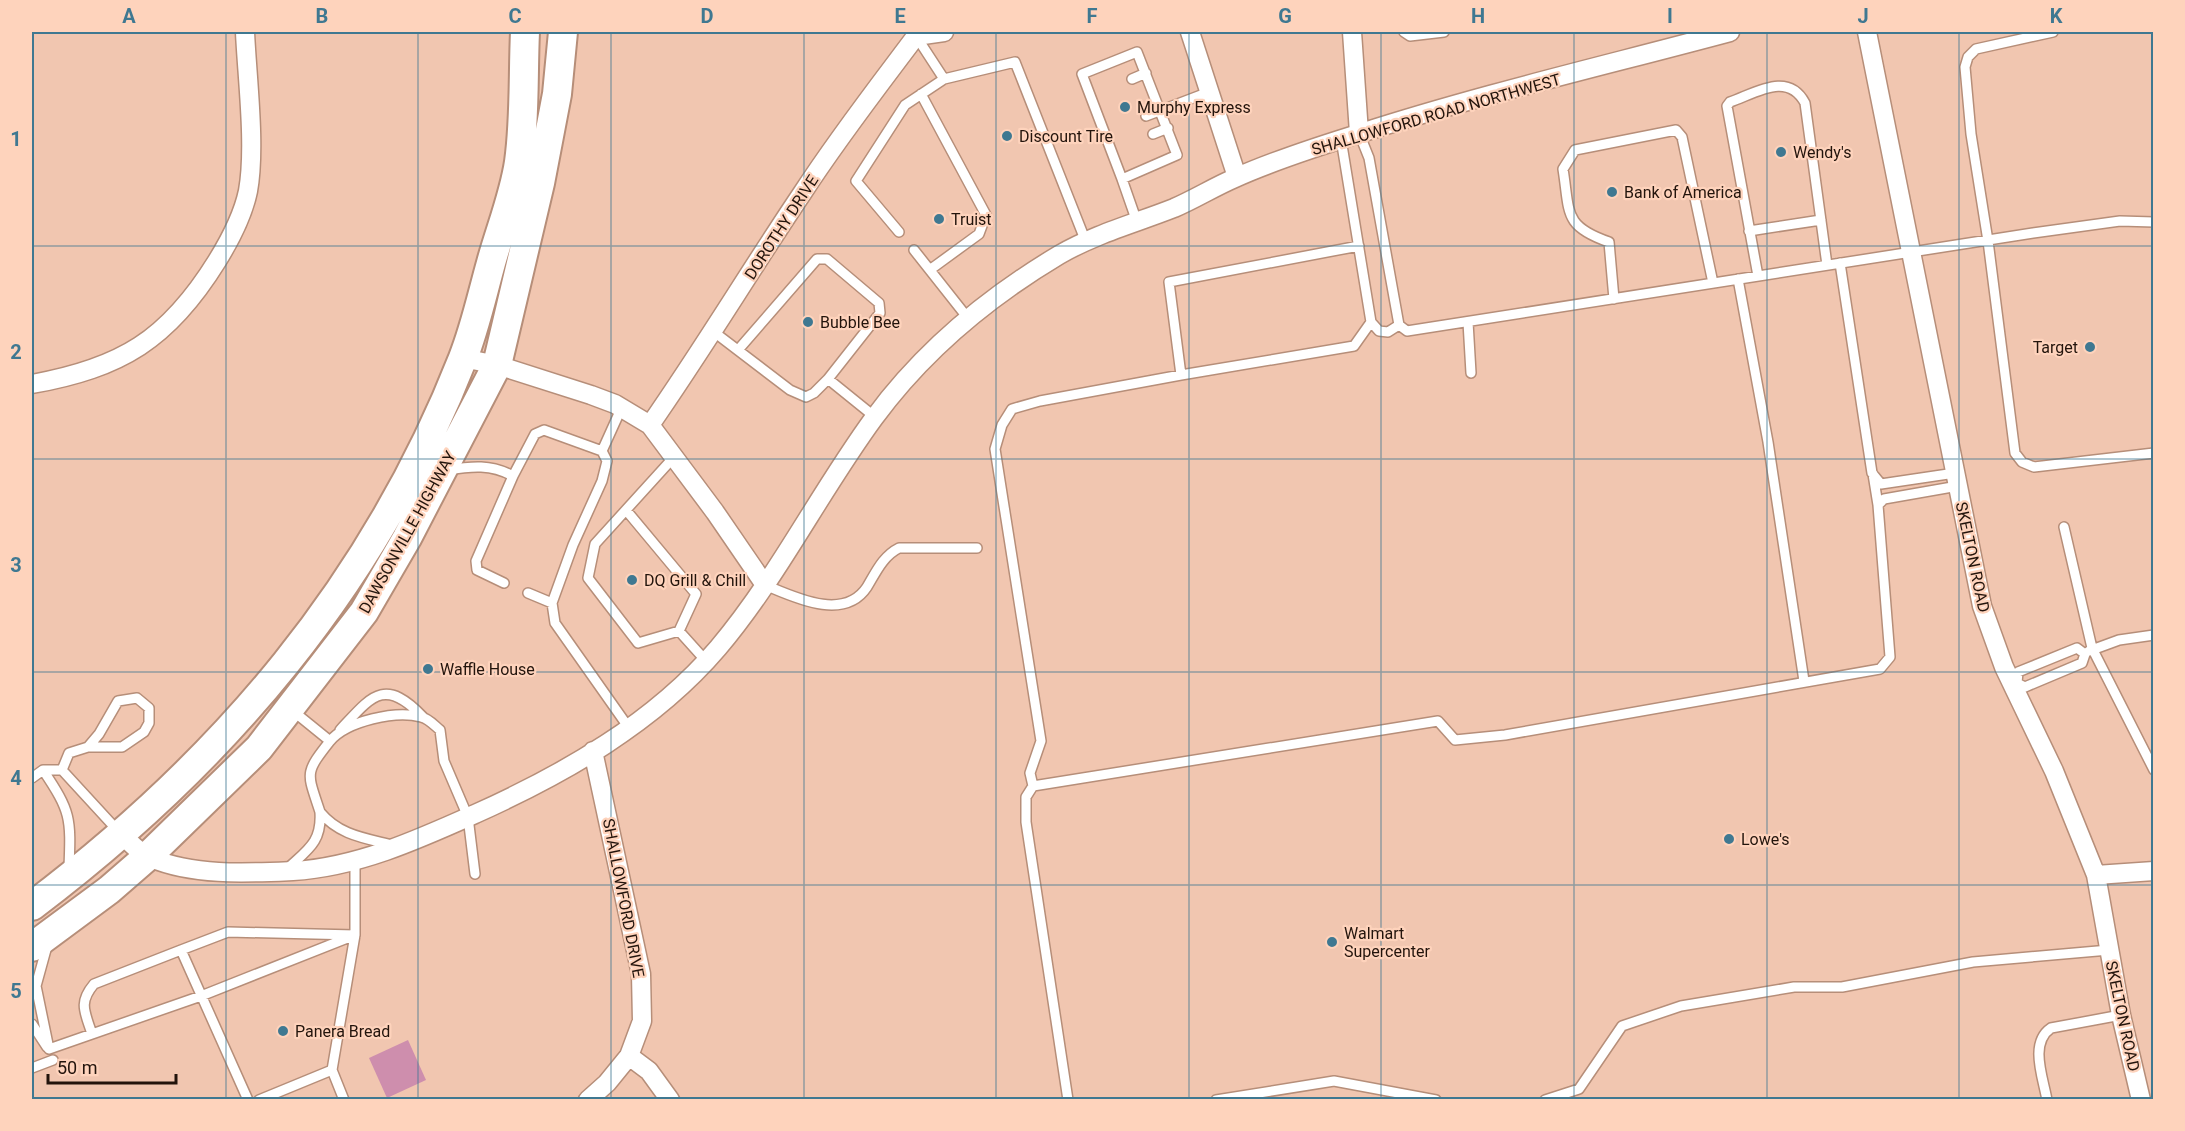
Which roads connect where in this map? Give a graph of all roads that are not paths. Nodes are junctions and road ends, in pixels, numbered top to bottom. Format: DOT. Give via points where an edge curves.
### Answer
graph roads {
  1 [pos="245,32"];
  2 [pos="525,32"];
  3 [pos="563,32"];
  4 [pos="944,32"];
  5 [pos="1190,32"];
  6 [pos="1352,32"];
  7 [pos="1404,32"];
  8 [pos="1444,32"];
  9 [pos="1730,32"];
  10 [pos="1867,32"];
  11 [pos="2053,32"];
  12 [pos="916,34"];
  13 [pos="1146,73"];
  14 [pos="944,79"];
  15 [pos="1132,79"];
  16 [pos="1209,92"];
  17 [pos="921,94"];
  18 [pos="1162,110"];
  19 [pos="1146,116"];
  20 [pos="1168,128"];
  21 [pos="1359,133"];
  22 [pos="1153,134"];
  23 [pos="1341,139"];
  24 [pos="1237,177"];
  25 [pos="1122,179"];
  26 [pos="1821,220"];
  27 [pos="1137,222"];
  28 [pos="2154,222"];
  29 [pos="1749,231"];
  30 [pos="899,232"];
  31 [pos="1988,241"];
  32 [pos="1086,242"];
  33 [pos="1359,246"];
  34 [pos="914,250"];
  35 [pos="1911,252"];
  36 [pos="1840,264"];
  37 [pos="1827,266"];
  38 [pos="931,269"];
  39 [pos="1758,276"];
  40 [pos="1738,279"];
  41 [pos="1713,283"];
  42 [pos="1614,299"];
  43 [pos="967,317"];
  44 [pos="1371,322"];
  45 [pos="1468,322"];
  46 [pos="1399,325"];
  47 [pos="714,332"];
  48 [pos="738,350"];
  49 [pos="463,358"];
  50 [pos="497,365"];
  51 [pos="1471,373"];
  52 [pos="1181,375"];
  53 [pos="828,379"];
  54 [pos="32,384"];
  55 [pos="621,409"];
  56 [pos="875,417"];
  57 [pos="650,425"];
  58 [pos="602,451"];
  59 [pos="2154,453"];
  60 [pos="674,457"];
  61 [pos="442,471"];
  62 [pos="1872,473"];
  63 [pos="513,476"];
  64 [pos="1956,479"];
  65 [pos="1878,505"];
  66 [pos="626,510"];
  67 [pos="2064,527"];
  68 [pos="976,548"];
  69 [pos="504,583"];
  70 [pos="765,585"];
  71 [pos="528,593"];
  72 [pos="552,603"];
  73 [pos="679,631"];
  74 [pos="2154,635"];
  75 [pos="2089,651"];
  76 [pos="2047,660"];
  77 [pos="706,661"];
  78 [pos="2053,676"];
  79 [pos="1804,681"];
  80 [pos="2015,683"];
  81 [pos="291,710"];
  82 [pos="423,717"];
  83 [pos="629,728"];
  84 [pos="339,731"];
  85 [pos="330,741"];
  86 [pos="88,747"];
  87 [pos="594,751"];
  88 [pos="43,770"];
  89 [pos="62,770"];
  90 [pos="2154,770"];
  91 [pos="32,778"];
  92 [pos="1033,786"];
  93 [pos="320,812"];
  94 [pos="468,817"];
  95 [pos="121,834"];
  96 [pos="398,846"];
  97 [pos="147,857"];
  98 [pos="355,861"];
  99 [pos="285,871"];
  100 [pos="2154,871"];
  101 [pos="475,874"];
  102 [pos="2096,875"];
  103 [pos="68,878"];
  104 [pos="32,906"];
  105 [pos="355,935"];
  106 [pos="41,940"];
  107 [pos="180,950"];
  108 [pos="2109,950"];
  109 [pos="201,996"];
  110 [pos="2121,1015"];
  111 [pos="32,1024"];
  112 [pos="92,1034"];
  113 [pos="48,1049"];
  114 [pos="629,1056"];
  115 [pos="53,1060"];
  116 [pos="32,1068"];
  117 [pos="332,1070"];
  118 [pos="248,1100"];
  119 [pos="259,1100"];
  120 [pos="344,1100"];
  121 [pos="588,1100"];
  122 [pos="670,1100"];
  123 [pos="1068,1100"];
  124 [pos="1216,1100"];
  125 [pos="1436,1100"];
  126 [pos="1545,1100"];
  127 [pos="2047,1100"];
  128 [pos="2141,1100"];
  1 -- 54 [label="street" via="248,191 239,218 212,268 170,324 125,357 70,377"];
  2 -- 49 [label="main road, DAWSONVILLE HIGHWAY" via="519,164"];
  3 -- 50 [label="main road, DAWSONVILLE HIGHWAY" via="557,94 540,183"];
  4 -- 12 [label="street"];
  5 -- 16 [label="street"];
  6 -- 21 [label="street"];
  7 -- 8 [label="lane" via="1410,36"];
  9 -- 21 [label="street, SHALLOWFORD ROAD NORTHWEST"];
  10 -- 35 [label="street, SKELTON ROAD"];
  11 -- 31 [label="lane" via="1976,49 1968,57 1965,81"];
  12 -- 14 [label="lane"];
  12 -- 47 [label="street, DOROTHY DRIVE" via="814,175"];
  13 -- 15 [label="lane"];
  13 -- 18 [label="lane"];
  13 -- 25 [label="lane" via="1137,52 1082,74 1108,130"];
  14 -- 17 [label="lane"];
  14 -- 32 [label="lane" via="1015,62"];
  16 -- 18 [label="lane"];
  16 -- 24 [label="street"];
  17 -- 30 [label="lane" via="905,105 856,181"];
  17 -- 38 [label="lane" via="986,215 979,234"];
  18 -- 19 [label="lane"];
  18 -- 20 [label="lane"];
  20 -- 22 [label="lane"];
  20 -- 25 [label="lane" via="1177,155"];
  21 -- 23 [label="street, SHALLOWFORD ROAD NORTHWEST"];
  21 -- 46 [label="lane" via="1369,158"];
  23 -- 24 [label="street, SHALLOWFORD ROAD NORTHWEST"];
  23 -- 33 [label="lane"];
  24 -- 27 [label="street, SHALLOWFORD ROAD NORTHWEST"];
  25 -- 27 [label="lane"];
  26 -- 29 [label="lane"];
  26 -- 29 [label="lane" via="1805,103 1796,90 1779,85 1727,106"];
  26 -- 37 [label="lane"];
  27 -- 32 [label="street, SHALLOWFORD ROAD NORTHWEST"];
  28 -- 31 [label="lane" via="2120,221"];
  29 -- 39 [label="lane"];
  31 -- 35 [label="lane"];
  31 -- 59 [label="lane" via="2015,453 2022,462 2034,467"];
  32 -- 43 [label="street, SHALLOWFORD ROAD NORTHWEST" via="1027,275"];
  33 -- 44 [label="lane"];
  33 -- 52 [label="lane" via="1169,282"];
  34 -- 38 [label="lane"];
  35 -- 36 [label="lane"];
  35 -- 64 [label="street, SKELTON ROAD"];
  36 -- 37 [label="lane"];
  36 -- 62 [label="lane"];
  37 -- 39 [label="lane"];
  38 -- 43 [label="lane"];
  39 -- 40 [label="lane"];
  40 -- 41 [label="lane"];
  40 -- 79 [label="lane" via="1768,442"];
  41 -- 42 [label="lane"];
  41 -- 42 [label="lane" via="1682,137 1677,130 1575,150 1563,169 1571,219 1584,233 1609,243"];
  42 -- 45 [label="lane"];
  43 -- 56 [label="street, SHALLOWFORD ROAD NORTHWEST"];
  44 -- 46 [label="lane" via="1379,331 1388,332"];
  44 -- 52 [label="lane" via="1354,346"];
  45 -- 46 [label="lane" via="1407,331"];
  45 -- 51 [label="lane"];
  47 -- 48 [label="lane"];
  47 -- 57 [label="street, DOROTHY DRIVE"];
  48 -- 53 [label="lane" via="790,390 806,397"];
  48 -- 53 [label="lane" via="817,260 826,259 879,303 880,313"];
  49 -- 50 [label="street"];
  49 -- 95 [label="main road, DAWSONVILLE HIGHWAY" via="382,526 334,600 243,715 183,779"];
  50 -- 55 [label="street" via="591,395"];
  50 -- 61 [label="main road, DAWSONVILLE HIGHWAY"];
  52 -- 92 [label="lane" via="1040,401 1012,409 1002,425 995,449 1041,741 1030,773"];
  53 -- 56 [label="lane"];
  55 -- 57 [label="street"];
  55 -- 58 [label="lane"];
  56 -- 70 [label="street, SHALLOWFORD ROAD NORTHWEST"];
  57 -- 60 [label="street"];
  58 -- 63 [label="lane" via="544,430 535,434"];
  58 -- 72 [label="lane" via="607,461 602,481"];
  60 -- 66 [label="lane"];
  60 -- 70 [label="street"];
  61 -- 63 [label="lane" via="476,465 501,469"];
  61 -- 81 [label="main road, DAWSONVILLE HIGHWAY" via="364,612"];
  62 -- 64 [label="lane" via="1881,484"];
  62 -- 65 [label="lane"];
  63 -- 69 [label="lane" via="476,561 477,570 483,575"];
  64 -- 65 [label="lane" via="1884,499"];
  64 -- 80 [label="street, SKELTON ROAD" via="1982,606"];
  65 -- 79 [label="lane" via="1890,657 1880,669"];
  66 -- 73 [label="lane" via="696,594"];
  66 -- 73 [label="lane" via="595,544 588,578 638,643"];
  67 -- 75 [label="lane"];
  68 -- 70 [label="lane" via="899,548 888,554 854,601 806,603"];
  70 -- 77 [label="street, SHALLOWFORD ROAD NORTHWEST"];
  71 -- 72 [label="lane"];
  72 -- 83 [label="lane" via="555,624"];
  73 -- 77 [label="lane"];
  74 -- 75 [label="lane" via="2119,640"];
  75 -- 76 [label="lane" via="2077,648"];
  75 -- 78 [label="lane" via="2082,663"];
  75 -- 90 [label="lane"];
  76 -- 78 [label="lane"];
  76 -- 80 [label="lane" via="2018,672"];
  77 -- 83 [label="street, SHALLOWFORD ROAD NORTHWEST" via="668,699"];
  78 -- 80 [label="lane" via="2025,687"];
  79 -- 92 [label="lane" via="1506,735 1455,740 1438,721"];
  80 -- 102 [label="street, SKELTON ROAD"];
  81 -- 85 [label="lane"];
  81 -- 97 [label="main road, DAWSONVILLE HIGHWAY" via="216,793"];
  82 -- 84 [label="lane" via="387,715"];
  82 -- 84 [label="lane" via="408,701 383,694 363,706"];
  82 -- 94 [label="lane" via="440,730 444,761"];
  83 -- 87 [label="street, SHALLOWFORD ROAD NORTHWEST"];
  84 -- 85 [label="lane"];
  85 -- 93 [label="lane" via="310,766 309,778"];
  86 -- 86 [label="lane" via="122,747 135,740 149,723 149,708 137,698 118,701"];
  86 -- 89 [label="lane" via="69,753"];
  87 -- 94 [label="street, SHALLOWFORD ROAD NORTHWEST"];
  87 -- 114 [label="street, SHALLOWFORD DRIVE" via="641,974 642,1021"];
  88 -- 89 [label="lane"];
  88 -- 91 [label="lane"];
  88 -- 103 [label="lane" via="66,804 71,828"];
  89 -- 95 [label="lane"];
  92 -- 123 [label="lane" via="1026,797 1026,822"];
  93 -- 96 [label="lane" via="331,825 347,834"];
  93 -- 99 [label="lane" via="321,827 315,843"];
  94 -- 96 [label="street, SHALLOWFORD ROAD NORTHWEST"];
  94 -- 101 [label="lane"];
  95 -- 97 [label="street"];
  95 -- 103 [label="main road, DAWSONVILLE HIGHWAY"];
  96 -- 98 [label="street, SHALLOWFORD ROAD NORTHWEST"];
  97 -- 99 [label="street, SHALLOWFORD ROAD NORTHWEST" via="200,869"];
  97 -- 106 [label="main road, DAWSONVILLE HIGHWAY"];
  98 -- 99 [label="street, SHALLOWFORD ROAD NORTHWEST"];
  98 -- 105 [label="lane"];
  100 -- 102 [label="street"];
  102 -- 108 [label="street, SKELTON ROAD"];
  103 -- 104 [label="main road, DAWSONVILLE HIGHWAY"];
  105 -- 107 [label="lane" via="228,932"];
  105 -- 109 [label="lane"];
  105 -- 117 [label="lane"];
  106 -- 113 [label="lane" via="36,986"];
  107 -- 109 [label="lane"];
  107 -- 112 [label="lane" via="94,984 85,995 84,1009"];
  108 -- 110 [label="street, SKELTON ROAD"];
  108 -- 126 [label="lane" via="1973,962 1842,987 1794,987 1681,1006 1622,1026 1580,1089"];
  109 -- 112 [label="lane"];
  109 -- 118 [label="lane"];
  110 -- 127 [label="lane" via="2051,1028 2043,1033 2038,1048"];
  110 -- 128 [label="street, SKELTON ROAD"];
  111 -- 113 [label="lane"];
  112 -- 113 [label="lane"];
  114 -- 121 [label="street, SHALLOWFORD DRIVE"];
  114 -- 122 [label="street" via="649,1071"];
  115 -- 116 [label="lane"];
  117 -- 119 [label="lane"];
  117 -- 120 [label="lane"];
  124 -- 125 [label="lane" via="1334,1081"];
}
